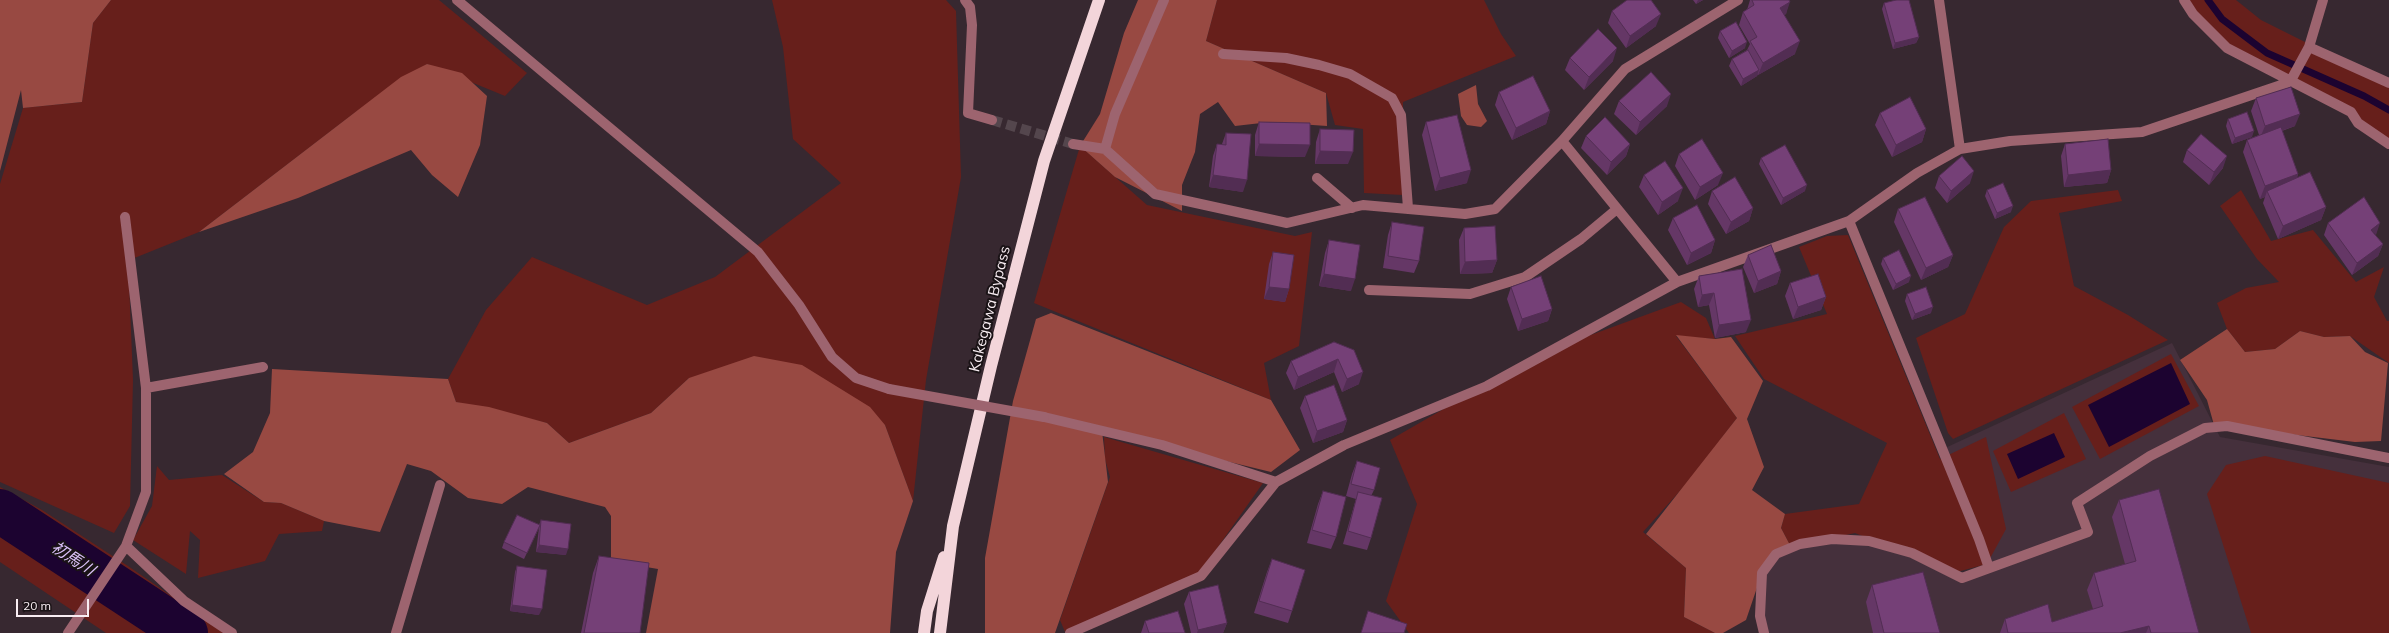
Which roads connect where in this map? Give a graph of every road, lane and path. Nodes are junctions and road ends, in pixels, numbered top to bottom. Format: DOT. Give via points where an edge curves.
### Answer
graph roads {
  1 [pos="457,0"];
  2 [pos="965,0"];
  3 [pos="1098,0"];
  4 [pos="1164,0"];
  5 [pos="1738,0"];
  6 [pos="1938,0"];
  7 [pos="2184,0"];
  8 [pos="2322,0"];
  9 [pos="2309,47"];
  10 [pos="1223,54"];
  11 [pos="2292,79"];
  12 [pos="2389,83"];
  13 [pos="992,120"];
  14 [pos="1562,141"];
  15 [pos="1073,144"];
  16 [pos="2389,144"];
  17 [pos="1105,149"];
  18 [pos="1960,149"];
  19 [pos="1317,178"];
  20 [pos="1352,208"];
  21 [pos="1408,208"];
  22 [pos="1617,209"];
  23 [pos="125,217"];
  24 [pos="1850,221"];
  25 [pos="1677,282"];
  26 [pos="1369,290"];
  27 [pos="263,367"];
  28 [pos="146,388"];
  29 [pos="2389,458"];
  30 [pos="1276,482"];
  31 [pos="440,485"];
  32 [pos="953,526"];
  33 [pos="126,546"];
  34 [pos="1989,568"];
  35 [pos="68,633"];
  36 [pos="232,633"];
  37 [pos="396,633"];
  38 [pos="924,633"];
  39 [pos="940,633"];
  40 [pos="1070,633"];
  41 [pos="1764,633"];
  1 -- 30 [label="street, bridge" via="758,252 799,305 832,357 856,378 889,389 1044,417 1162,445"];
  2 -- 13 [label="street" via="970,7 972,25 968,113"];
  3 -- 32 [label="highway, Kakegawa Bypass" via="1044,161"];
  4 -- 17 [label="street" via="1115,114"];
  5 -- 14 [label="street" via="1625,69"];
  6 -- 18 [label="street"];
  7 -- 11 [label="street" via="2193,14 2227,48"];
  8 -- 9 [label="street"];
  9 -- 11 [label="street"];
  9 -- 12 [label="street"];
  10 -- 21 [label="street" via="1286,58 1319,65 1350,74 1392,98 1401,115"];
  11 -- 16 [label="street" via="2351,112 2358,123"];
  11 -- 18 [label="street" via="2142,132 2010,141"];
  14 -- 21 [label="street" via="1495,209 1464,214"];
  14 -- 22 [label="street"];
  15 -- 17 [label="street"];
  17 -- 20 [label="street" via="1155,194 1287,223"];
  18 -- 24 [label="street" via="1917,173"];
  19 -- 20 [label="street"];
  20 -- 21 [label="street" via="1363,205"];
  22 -- 25 [label="street"];
  22 -- 26 [label="street" via="1581,239 1525,277 1470,294"];
  23 -- 28 [label="street"];
  24 -- 25 [label="street"];
  24 -- 34 [label="street"];
  25 -- 30 [label="street" via="1487,386 1344,445"];
  27 -- 28 [label="street"];
  28 -- 33 [label="street" via="146,492"];
  29 -- 34 [label="street" via="2227,426 2205,428 2150,456 2077,503 2088,532"];
  30 -- 40 [label="street" via="1201,576"];
  31 -- 37 [label="street"];
  32 -- 38 [label="highway" via="927,611"];
  32 -- 39 [label="highway, Kakegawa Bypass"];
  33 -- 35 [label="street"];
  33 -- 36 [label="street" via="184,601"];
  34 -- 41 [label="street" via="1962,578 1912,553 1869,542 1832,539 1800,544 1776,554 1762,573 1760,616"];
}
